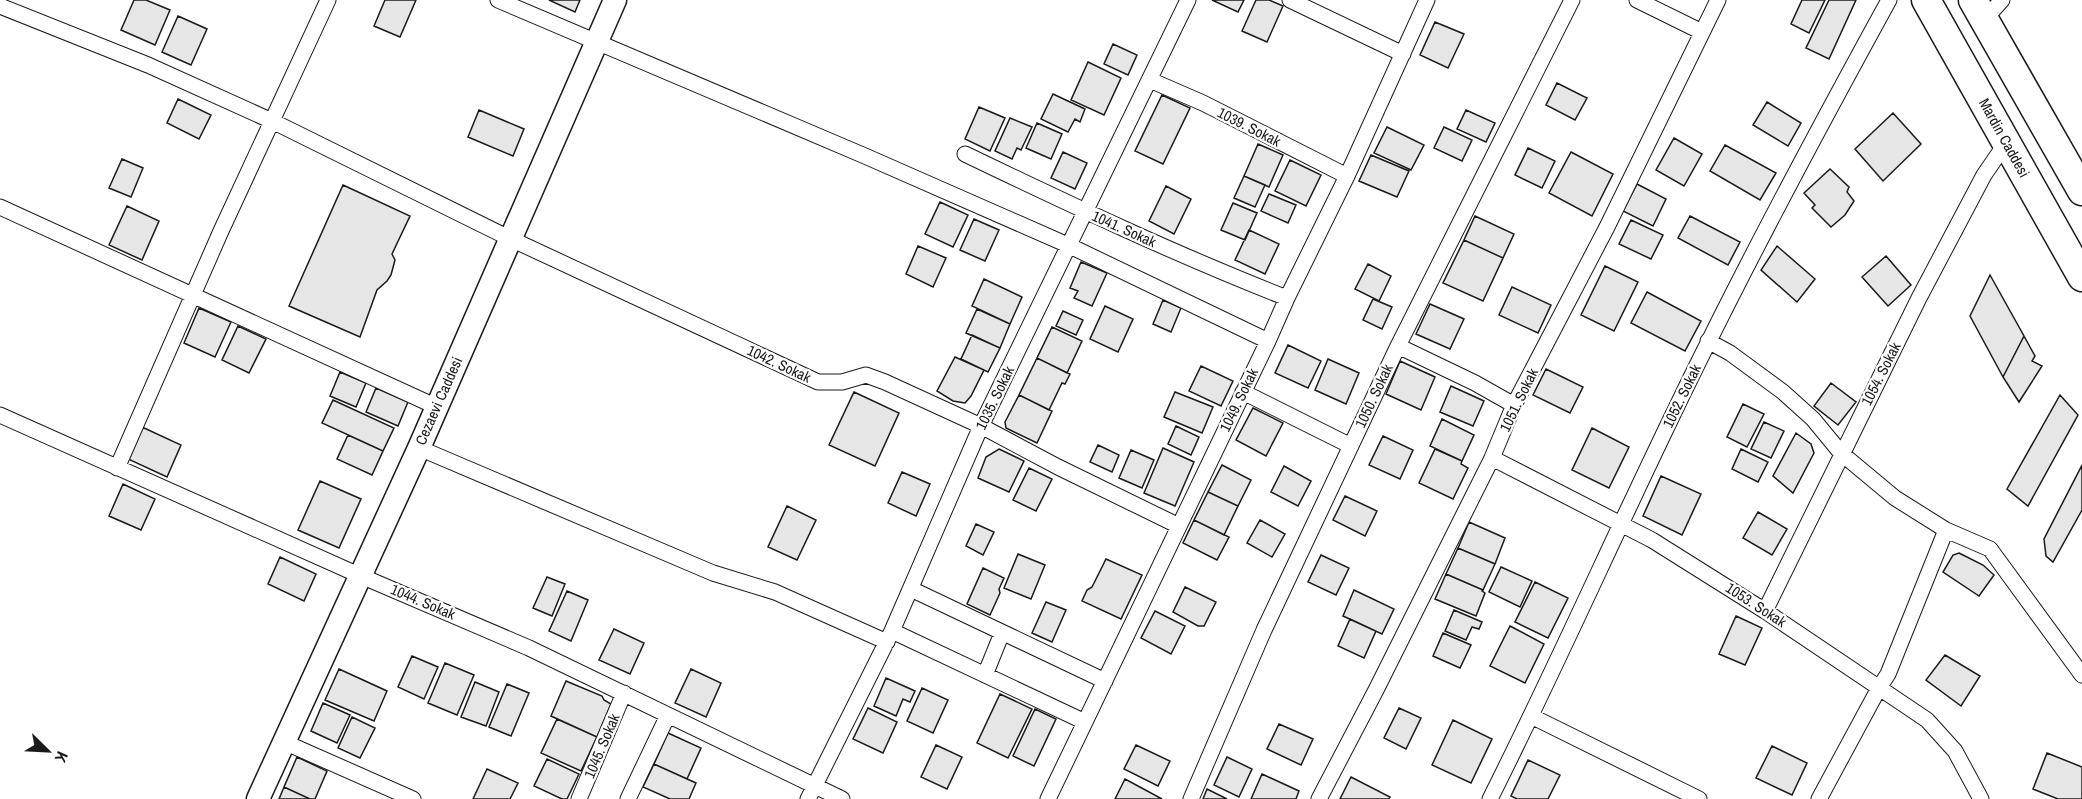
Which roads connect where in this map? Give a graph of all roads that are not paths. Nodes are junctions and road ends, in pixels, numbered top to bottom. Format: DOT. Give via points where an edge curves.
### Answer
graph roads {
  1 [pos="328,0"];
  2 [pos="498,0"];
  3 [pos="615,0"];
  4 [pos="1188,0"];
  5 [pos="1290,0"];
  6 [pos="1427,0"];
  7 [pos="1572,0"];
  8 [pos="1637,0"];
  9 [pos="1718,0"];
  10 [pos="1889,0"];
  11 [pos="1926,0"];
  12 [pos="0,6"];
  13 [pos="1986,7"];
  14 [pos="1702,32"];
  15 [pos="596,43"];
  16 [pos="1403,54"];
  17 [pos="1150,80"];
  18 [pos="272,121"];
  19 [pos="2006,143"];
  20 [pos="965,154"];
  21 [pos="1347,176"];
  22 [pos="2082,191"];
  23 [pos="0,207"];
  24 [pos="1085,211"];
  25 [pos="510,239"];
  26 [pos="1070,246"];
  27 [pos="2082,277"];
  28 [pos="193,295"];
  29 [pos="1287,298"];
  30 [pos="1268,340"];
  31 [pos="1708,341"];
  32 [pos="1398,346"];
  33 [pos="1243,392"];
  34 [pos="1514,405"];
  35 [pos="437,406"];
  36 [pos="0,415"];
  37 [pos="981,426"];
  38 [pos="1351,446"];
  39 [pos="419,447"];
  40 [pos="1841,453"];
  41 [pos="1492,458"];
  42 [pos="117,468"];
  43 [pos="1621,524"];
  44 [pos="1179,526"];
  45 [pos="1946,530"];
  46 [pos="361,576"];
  47 [pos="911,590"];
  48 [pos="1765,610"];
  49 [pos="1002,633"];
  50 [pos="889,637"];
  51 [pos="985,675"];
  52 [pos="2082,675"];
  53 [pos="1106,681"];
  54 [pos="1879,688"];
  55 [pos="624,693"];
  56 [pos="668,715"];
  57 [pos="1531,716"];
  58 [pos="1084,722"];
  59 [pos="284,742"];
  60 [pos="814,785"];
  61 [pos="258,799"];
  62 [pos="413,799"];
  63 [pos="579,799"];
  64 [pos="628,799"];
  65 [pos="808,799"];
  66 [pos="842,799"];
  67 [pos="1048,799"];
  68 [pos="1191,799"];
  69 [pos="1318,799"];
  70 [pos="1490,799"];
  71 [pos="1699,799"];
  72 [pos="1820,799"];
  73 [pos="1981,799"];
  1 -- 18 [label="street"];
  2 -- 15 [label="street"];
  3 -- 15 [label="street, Cezaevi Caddesi"];
  4 -- 17 [label="street, 1035. Sokak"];
  5 -- 16 [label="street"];
  6 -- 16 [label="street, 1049. Sokak"];
  7 -- 32 [label="street, 1050. Sokak"];
  8 -- 14 [label="street"];
  9 -- 14 [label="street, 1051. Sokak"];
  10 -- 31 [label="street, 1052. Sokak"];
  11 -- 19 [label="highway, Mardin Caddesi"];
  12 -- 18 [label="street, 1042. Sokak" via="148,65"];
  13 -- 22 [label="highway"];
  14 -- 34 [label="street, 1051. Sokak"];
  15 -- 25 [label="street, Cezaevi Caddesi"];
  15 -- 26 [label="street"];
  16 -- 21 [label="street, 1049. Sokak"];
  17 -- 21 [label="street, 1039. Sokak"];
  17 -- 24 [label="street, 1035. Sokak"];
  18 -- 25 [label="street, 1042. Sokak"];
  18 -- 28 [label="street"];
  19 -- 27 [label="highway, Mardin Caddesi"];
  19 -- 40 [label="street, 1054. Sokak" via="1984,175 1918,298"];
  20 -- 24 [label="street, 1041. Sokak"];
  21 -- 29 [label="street, 1049. Sokak"];
  23 -- 28 [label="street"];
  24 -- 26 [label="street, 1035. Sokak"];
  24 -- 29 [label="street, 1041. Sokak"];
  25 -- 35 [label="street, Cezaevi Caddesi"];
  25 -- 37 [label="street, 1042. Sokak" via="818,382 843,382 866,375"];
  26 -- 30 [label="street"];
  26 -- 37 [label="street, 1035. Sokak"];
  28 -- 35 [label="street"];
  28 -- 42 [label="street"];
  29 -- 30 [label="street, 1049. Sokak"];
  30 -- 33 [label="street, 1049. Sokak"];
  31 -- 40 [label="street" via="1783,392 1813,419"];
  31 -- 43 [label="street, 1052. Sokak"];
  32 -- 34 [label="street"];
  32 -- 38 [label="street, 1050. Sokak"];
  33 -- 38 [label="street"];
  33 -- 44 [label="street, 1049. Sokak"];
  34 -- 41 [label="street, 1051. Sokak"];
  35 -- 39 [label="street, Cezaevi Caddesi"];
  36 -- 42 [label="street, 1044. Sokak"];
  37 -- 44 [label="street, 1042. Sokak"];
  37 -- 47 [label="street, 1035. Sokak"];
  38 -- 68 [label="street, 1050. Sokak" via="1264,630"];
  39 -- 46 [label="street, Cezaevi Caddesi"];
  39 -- 50 [label="street" via="713,573 775,592"];
  40 -- 45 [label="street" via="1895,498"];
  40 -- 48 [label="street, 1054. Sokak"];
  41 -- 43 [label="street, 1053. Sokak"];
  41 -- 69 [label="street, 1051. Sokak"];
  42 -- 46 [label="street, 1044. Sokak"];
  43 -- 48 [label="street, 1053. Sokak"];
  43 -- 57 [label="street, 1052. Sokak"];
  44 -- 53 [label="street, 1049. Sokak"];
  45 -- 52 [label="street" via="1990,549"];
  45 -- 54 [label="street"];
  46 -- 55 [label="street, 1044. Sokak"];
  46 -- 59 [label="street, Cezaevi Caddesi"];
  47 -- 49 [label="street"];
  47 -- 50 [label="street, 1035. Sokak"];
  48 -- 54 [label="street, 1053. Sokak"];
  49 -- 51 [label="street"];
  49 -- 53 [label="street"];
  50 -- 51 [label="street"];
  50 -- 60 [label="street, 1035. Sokak"];
  51 -- 58 [label="street"];
  53 -- 58 [label="street, 1049. Sokak"];
  54 -- 72 [label="street"];
  54 -- 73 [label="street, 1053. Sokak" via="1927,720 1955,751"];
  55 -- 56 [label="street, 1044. Sokak"];
  55 -- 63 [label="street, 1045. Sokak"];
  56 -- 60 [label="street, 1044. Sokak"];
  56 -- 64 [label="street"];
  57 -- 70 [label="street, 1052. Sokak"];
  57 -- 71 [label="street"];
  58 -- 67 [label="street, 1049. Sokak"];
  59 -- 61 [label="street, Cezaevi Caddesi"];
  59 -- 62 [label="street"];
  60 -- 65 [label="street, 1035. Sokak"];
  60 -- 66 [label="street, 1044. Sokak"];
}
